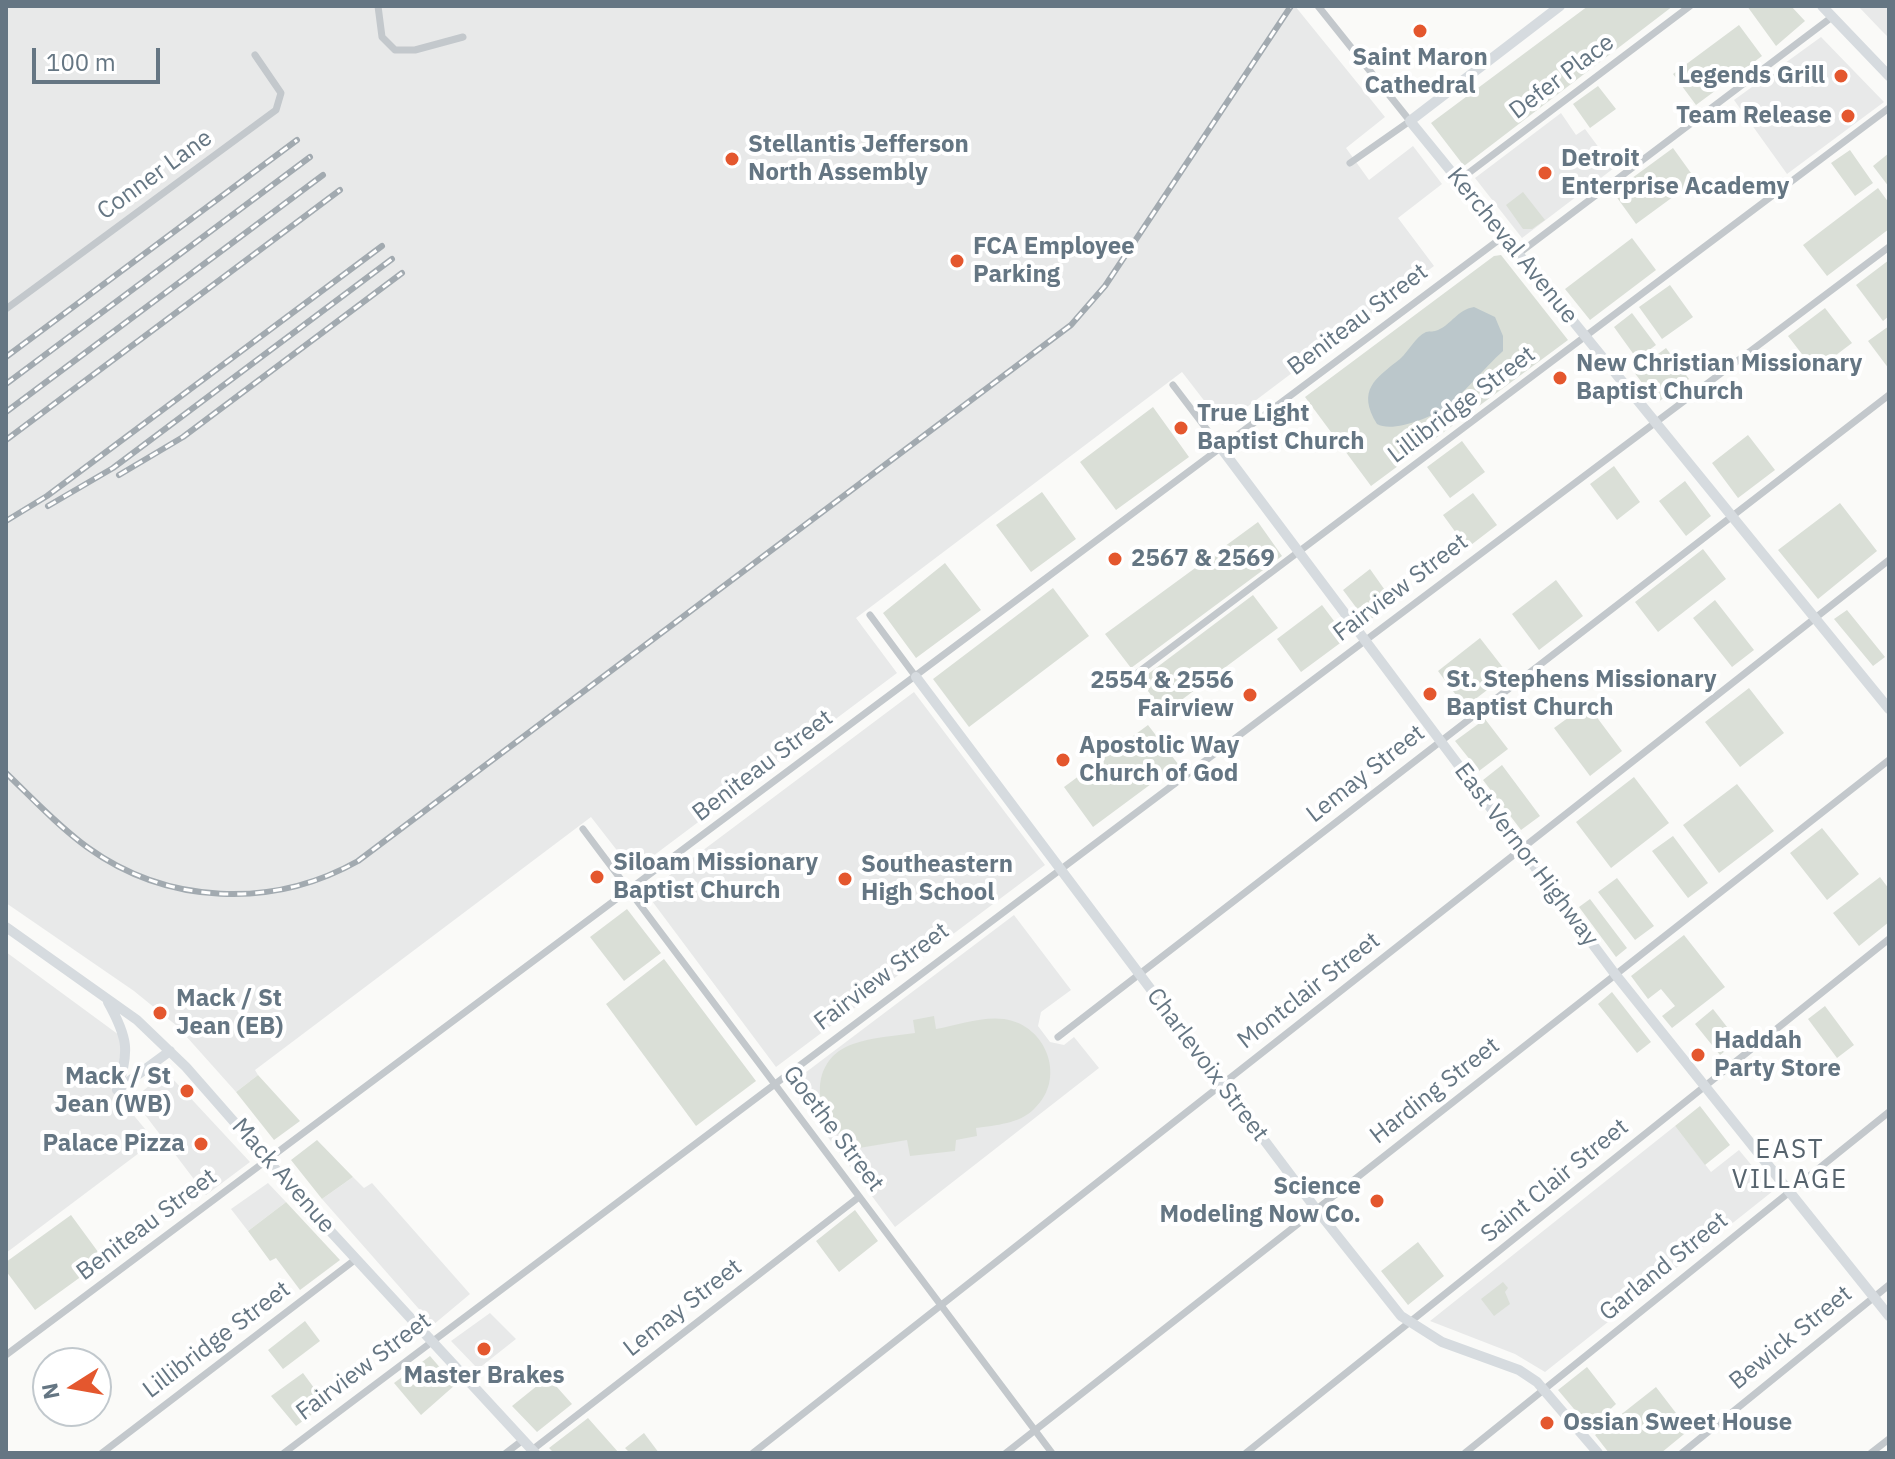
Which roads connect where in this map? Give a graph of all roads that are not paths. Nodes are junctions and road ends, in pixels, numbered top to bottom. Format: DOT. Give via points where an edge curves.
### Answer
graph roads {
  1 [pos="378,6"];
  2 [pos="1318,6"];
  3 [pos="1560,6"];
  4 [pos="1690,6"];
  5 [pos="1822,6"];
  6 [pos="1832,17"];
  7 [pos="463,37"];
  8 [pos="255,55"];
  9 [pos="1889,76"];
  10 [pos="1889,108"];
  11 [pos="1410,121"];
  12 [pos="1350,163"];
  13 [pos="1458,181"];
  14 [pos="1504,236"];
  15 [pos="1889,247"];
  16 [pos="1518,254"];
  17 [pos="6,309"];
  18 [pos="1586,336"];
  19 [pos="1173,385"];
  20 [pos="1889,395"];
  21 [pos="1655,422"];
  22 [pos="1221,448"];
  23 [pos="1731,515"];
  24 [pos="1299,553"];
  25 [pos="1889,560"];
  26 [pos="870,615"];
  27 [pos="1815,618"];
  28 [pos="1365,640"];
  29 [pos="1136,674"];
  30 [pos="916,677"];
  31 [pos="1889,709"];
  32 [pos="1441,741"];
  33 [pos="1889,760"];
  34 [pos="583,829"];
  35 [pos="1522,849"];
  36 [pos="1060,869"];
  37 [pos="630,891"];
  38 [pos="6,927"];
  39 [pos="1889,939"];
  40 [pos="1615,974"];
  41 [pos="1139,975"];
  42 [pos="107,1000"];
  43 [pos="1058,1037"];
  44 [pos="170,1051"];
  45 [pos="774,1084"];
  46 [pos="1222,1085"];
  47 [pos="1703,1088"];
  48 [pos="1889,1112"];
  49 [pos="269,1161"];
  50 [pos="1788,1193"];
  51 [pos="859,1197"];
  52 [pos="1316,1209"];
  53 [pos="356,1259"];
  54 [pos="1889,1285"];
  55 [pos="1873,1297"];
  56 [pos="941,1306"];
  57 [pos="1889,1316"];
  58 [pos="1409,1322"];
  59 [pos="431,1341"];
  60 [pos="6,1355"];
  61 [pos="1544,1390"];
  62 [pos="1035,1430"];
  63 [pos="1889,1439"];
  64 [pos="523,1440"];
  65 [pos="534,1452"];
  66 [pos="102,1453"];
  67 [pos="284,1453"];
  68 [pos="506,1453"];
  69 [pos="753,1453"];
  70 [pos="1006,1453"];
  71 [pos="1052,1453"];
  72 [pos="1246,1453"];
  73 [pos="1465,1453"];
  74 [pos="1598,1453"];
  75 [pos="1682,1453"];
  76 [pos="1871,1453"];
  1 -- 7 [label="street" via="382,37 395,50"];
  2 -- 11 [label="street, Kercheval Avenue"];
  3 -- 11 [label="street"];
  4 -- 13 [label="street, Defer Place"];
  5 -- 6 [label="street"];
  6 -- 9 [label="street"];
  6 -- 16 [label="street"];
  8 -- 17 [label="street, Conner Lane" via="281,93 276,110"];
  10 -- 18 [label="street, Lillibridge Street"];
  11 -- 12 [label="street"];
  11 -- 13 [label="street, Kercheval Avenue"];
  13 -- 14 [label="street, Kercheval Avenue"];
  14 -- 16 [label="street, Kercheval Avenue"];
  14 -- 22 [label="street, Beniteau Street"];
  15 -- 21 [label="street, Fairview Street"];
  16 -- 18 [label="street, Kercheval Avenue"];
  18 -- 21 [label="street, Kercheval Avenue"];
  18 -- 24 [label="street, Lillibridge Street"];
  19 -- 22 [label="street, East Vernor Highway"];
  20 -- 23 [label="street, Lemay Street"];
  21 -- 23 [label="street, Kercheval Avenue"];
  21 -- 28 [label="street, Fairview Street"];
  22 -- 24 [label="street, East Vernor Highway"];
  22 -- 30 [label="street, Beniteau Street"];
  23 -- 27 [label="street, Kercheval Avenue"];
  23 -- 32 [label="street, Lemay Street"];
  24 -- 28 [label="street, East Vernor Highway"];
  24 -- 29 [label="street, Lillibridge Street"];
  25 -- 27 [label="street, Montclair Street"];
  26 -- 30 [label="street, Charlevoix Street"];
  27 -- 31 [label="street, Kercheval Avenue"];
  27 -- 35 [label="street, Montclair Street"];
  28 -- 32 [label="street, East Vernor Highway"];
  28 -- 36 [label="street, Fairview Street"];
  30 -- 36 [label="street, Charlevoix Street"];
  30 -- 37 [label="street, Beniteau Street"];
  32 -- 35 [label="street, East Vernor Highway"];
  32 -- 41 [label="street, Lemay Street"];
  33 -- 40 [label="street, Harding Street"];
  34 -- 37 [label="street, Goethe Street"];
  35 -- 40 [label="street, East Vernor Highway"];
  35 -- 46 [label="street, Montclair Street"];
  36 -- 41 [label="street, Charlevoix Street"];
  36 -- 45 [label="street, Fairview Street"];
  37 -- 45 [label="street, Goethe Street"];
  37 -- 49 [label="street, Beniteau Street"];
  38 -- 42 [label="street, Mack Avenue"];
  39 -- 47 [label="street, Saint Clair Street"];
  40 -- 47 [label="street, East Vernor Highway"];
  40 -- 52 [label="street, Harding Street"];
  41 -- 43 [label="street, Lemay Street"];
  41 -- 46 [label="street, Charlevoix Street"];
  42 -- 44 [label="street, Mack Avenue"];
  42 -- 44 [label="street" via="126,1038 117,1090"];
  44 -- 49 [label="street, Mack Avenue"];
  45 -- 51 [label="street, Goethe Street"];
  45 -- 59 [label="street, Fairview Street"];
  46 -- 52 [label="street, Charlevoix Street"];
  46 -- 56 [label="street, Montclair Street"];
  47 -- 50 [label="street, East Vernor Highway"];
  47 -- 58 [label="street, Saint Clair Street"];
  48 -- 50 [label="street, Garland Street"];
  49 -- 53 [label="street, Mack Avenue"];
  49 -- 60 [label="street, Beniteau Street"];
  50 -- 55 [label="street, East Vernor Highway"];
  50 -- 61 [label="street, Garland Street"];
  51 -- 56 [label="street, Goethe Street"];
  51 -- 65 [label="street, Lemay Street"];
  52 -- 58 [label="street, Charlevoix Street"];
  52 -- 62 [label="street, Harding Street"];
  53 -- 59 [label="street, Mack Avenue"];
  53 -- 66 [label="street, Lillibridge Street"];
  54 -- 55 [label="street, Bewick Street"];
  55 -- 57 [label="street, East Vernor Highway"];
  55 -- 75 [label="street, Bewick Street"];
  56 -- 62 [label="street, Goethe Street"];
  56 -- 69 [label="street, Montclair Street"];
  58 -- 61 [label="street, Charlevoix Street" via="1442,1342 1519,1370"];
  58 -- 72 [label="street, Saint Clair Street"];
  59 -- 64 [label="street, Mack Avenue"];
  59 -- 67 [label="street, Fairview Street"];
  61 -- 73 [label="street, Garland Street"];
  61 -- 74 [label="street, Charlevoix Street"];
  62 -- 70 [label="street, Harding Street"];
  62 -- 71 [label="street, Goethe Street"];
  63 -- 76 [label="street"];
  64 -- 65 [label="street, Mack Avenue"];
  64 -- 68 [label="street"];
}
